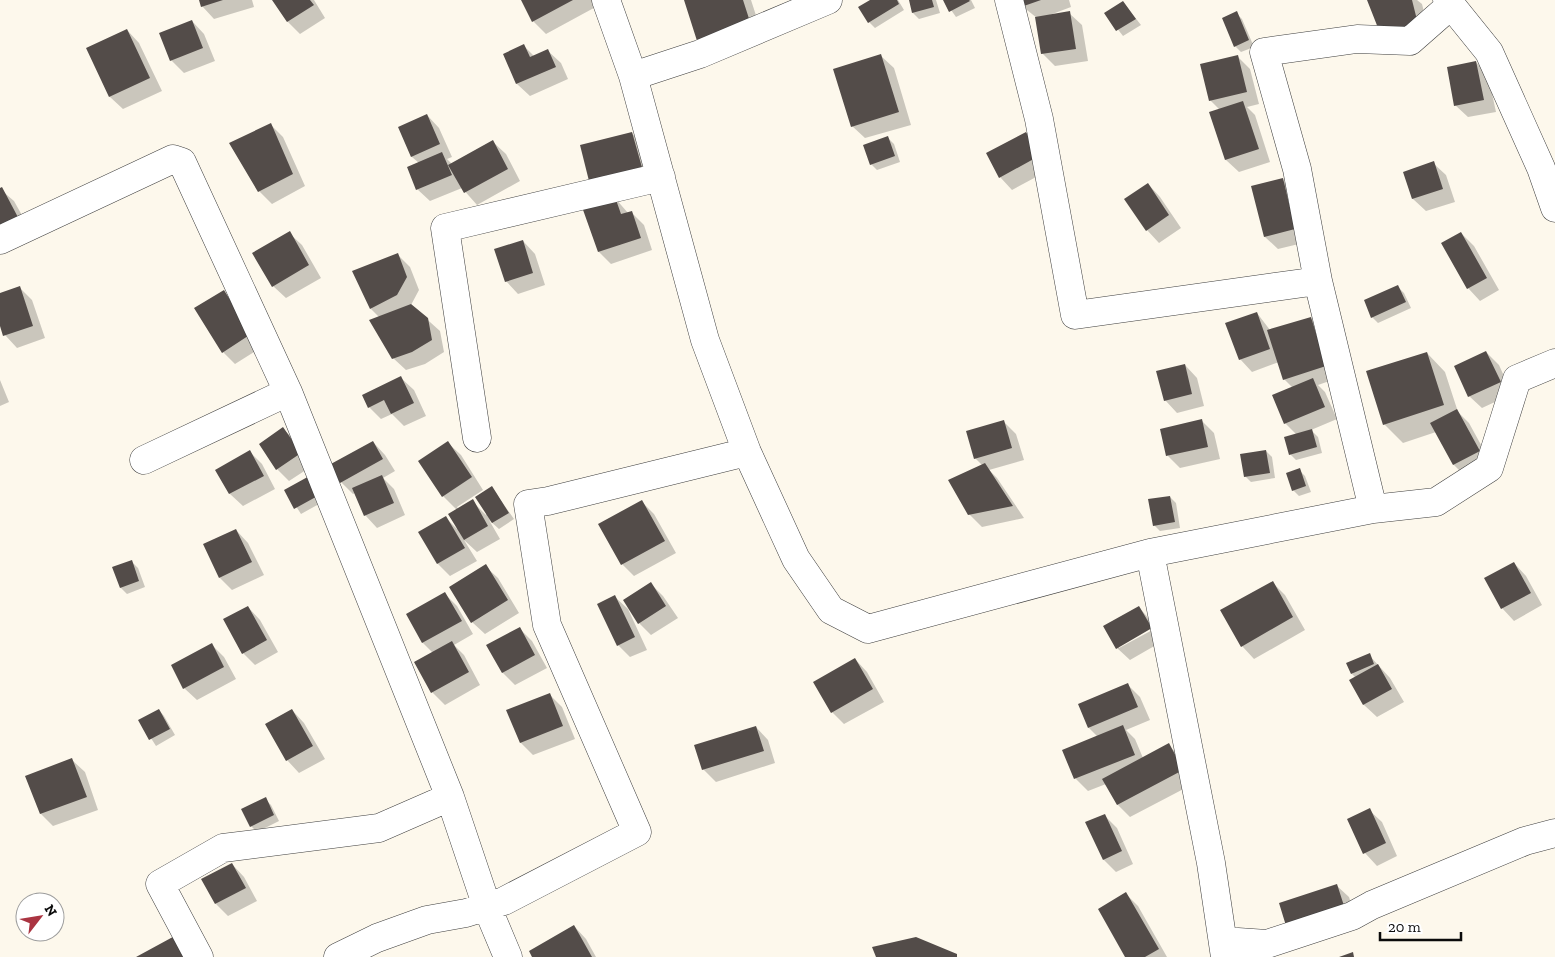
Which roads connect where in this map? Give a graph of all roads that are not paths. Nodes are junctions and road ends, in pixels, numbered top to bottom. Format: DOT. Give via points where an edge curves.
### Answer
graph roads {
  1 [pos="606,0"];
  2 [pos="828,0"];
  3 [pos="1010,0"];
  4 [pos="1449,3"];
  5 [pos="633,76"];
  6 [pos="661,177"];
  7 [pos="1555,208"];
  8 [pos="0,240"];
  9 [pos="1318,281"];
  10 [pos="1555,363"];
  11 [pos="288,392"];
  12 [pos="477,438"];
  13 [pos="747,452"];
  14 [pos="144,460"];
  15 [pos="1373,509"];
  16 [pos="1150,553"];
  17 [pos="450,797"];
  18 [pos="1555,834"];
  19 [pos="487,907"];
  20 [pos="1224,949"];
  21 [pos="199,957"];
  22 [pos="338,957"];
  23 [pos="508,957"];
  1 -- 5 [label="street"];
  2 -- 5 [label="street" via="700,54"];
  3 -- 9 [label="street" via="1039,119 1076,315"];
  4 -- 7 [label="street" via="1489,52 1541,168"];
  4 -- 9 [label="street" via="1410,40 1357,39 1264,52 1297,169"];
  5 -- 6 [label="street"];
  6 -- 12 [label="street" via="445,228"];
  6 -- 13 [label="street" via="705,340"];
  8 -- 11 [label="street" via="173,159 182,162"];
  9 -- 15 [label="street"];
  10 -- 15 [label="street" via="1516,379 1489,468 1436,502"];
  11 -- 14 [label="street"];
  11 -- 17 [label="street"];
  13 -- 16 [label="street" via="796,560 831,610 868,629"];
  13 -- 19 [label="street" via="528,504 547,625 638,832 504,902"];
  15 -- 16 [label="street"];
  16 -- 20 [label="street" via="1211,863"];
  17 -- 19 [label="street"];
  17 -- 21 [label="street" via="379,828 223,848 160,884"];
  18 -- 20 [label="street" via="1525,841 1372,904 1352,916 1268,944"];
  19 -- 22 [label="street" via="427,920 377,938"];
  19 -- 23 [label="street"];
}
